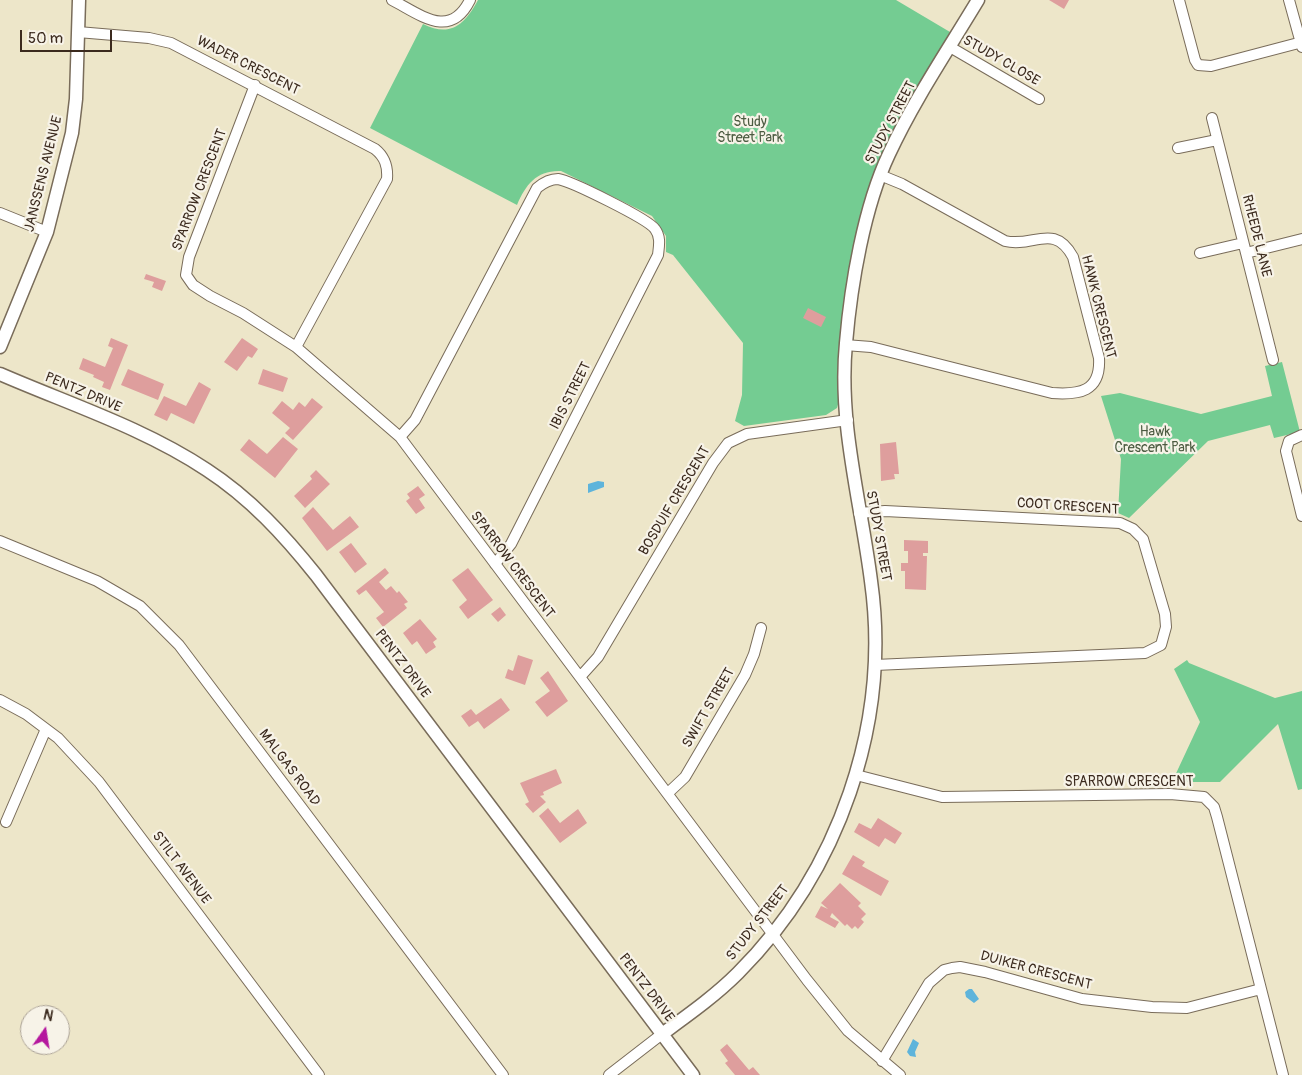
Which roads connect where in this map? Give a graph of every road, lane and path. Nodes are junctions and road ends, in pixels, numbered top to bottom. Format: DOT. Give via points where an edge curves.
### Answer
graph roads {
  1 [pos="78,0"];
  2 [pos="392,0"];
  3 [pos="470,0"];
  4 [pos="978,0"];
  5 [pos="1179,0"];
  6 [pos="1289,0"];
  7 [pos="78,32"];
  8 [pos="1302,44"];
  9 [pos="950,47"];
  10 [pos="255,85"];
  11 [pos="1039,99"];
  12 [pos="1212,118"];
  13 [pos="1217,140"];
  14 [pos="1178,148"];
  15 [pos="880,175"];
  16 [pos="0,213"];
  17 [pos="47,232"];
  18 [pos="1302,239"];
  19 [pos="1245,248"];
  20 [pos="1200,253"];
  21 [pos="845,344"];
  22 [pos="0,347"];
  23 [pos="296,347"];
  24 [pos="1273,360"];
  25 [pos="0,374"];
  26 [pos="848,420"];
  27 [pos="1302,436"];
  28 [pos="400,437"];
  29 [pos="859,513"];
  30 [pos="1302,516"];
  31 [pos="0,541"];
  32 [pos="494,564"];
  33 [pos="760,628"];
  34 [pos="875,665"];
  35 [pos="580,677"];
  36 [pos="0,700"];
  37 [pos="46,730"];
  38 [pos="856,775"];
  39 [pos="668,794"];
  40 [pos="6,822"];
  41 [pos="773,933"];
  42 [pos="1260,989"];
  43 [pos="662,1034"];
  44 [pos="882,1061"];
  45 [pos="319,1075"];
  46 [pos="503,1075"];
  47 [pos="609,1075"];
  48 [pos="693,1075"];
  49 [pos="900,1075"];
  50 [pos="1283,1075"];
  1 -- 7 [label="street, JANSSENS AVENUE"];
  2 -- 3 [label="street" via="442,23 460,16"];
  4 -- 9 [label="street, STUDY STREET"];
  5 -- 8 [label="street" via="1198,65 1204,67"];
  6 -- 8 [label="street"];
  7 -- 10 [label="street, WADER CRESCENT" via="171,42"];
  7 -- 17 [label="street, JANSSENS AVENUE" via="72,133"];
  9 -- 11 [label="street, STUDY CLOSE"];
  9 -- 15 [label="street, STUDY STREET" via="904,124"];
  10 -- 23 [label="street, SPARROW CRESCENT" via="189,257 186,275 193,285"];
  10 -- 23 [label="street, WADER CRESCENT" via="368,145 379,152 388,165 384,186"];
  12 -- 13 [label="street, RHEEDE LANE"];
  13 -- 14 [label="street"];
  13 -- 19 [label="street, RHEEDE LANE"];
  15 -- 21 [label="street, STUDY STREET" via="858,262"];
  15 -- 21 [label="street, HAWK CRESCENT" via="1005,241 1020,243 1049,238 1068,246 1096,349 1098,372 1091,386 1081,392 1052,393 871,347"];
  16 -- 17 [label="street"];
  17 -- 22 [label="street, JANSSENS AVENUE"];
  18 -- 19 [label="street"];
  19 -- 20 [label="street"];
  19 -- 24 [label="street, RHEEDE LANE"];
  21 -- 26 [label="street, STUDY STREET"];
  23 -- 28 [label="street, SPARROW CRESCENT"];
  25 -- 43 [label="street, PENTZ DRIVE" via="164,445 224,482 268,520 316,575"];
  26 -- 29 [label="street, STUDY STREET"];
  26 -- 35 [label="street, BOSDUIF CRESCENT" via="747,434 728,443 598,657"];
  27 -- 30 [label="street" via="1289,441 1286,447 1286,459"];
  28 -- 32 [label="street, SPARROW CRESCENT"];
  28 -- 32 [label="street, IBIS STREET" via="415,420 537,188 557,179 565,181 649,223 659,236 658,255 511,544"];
  29 -- 34 [label="street, STUDY STREET" via="874,598"];
  29 -- 34 [label="street, COOT CRESCENT" via="885,511 1120,524 1133,528 1143,539 1165,614 1166,627 1161,645 1145,653"];
  31 -- 46 [label="street, MALGAS ROAD" via="97,581 123,596 140,606 179,645"];
  32 -- 35 [label="street, SPARROW CRESCENT"];
  33 -- 39 [label="street, SWIFT STREET" via="745,675 685,777"];
  34 -- 38 [label="street, STUDY STREET" via="865,739"];
  35 -- 39 [label="street, SPARROW CRESCENT"];
  36 -- 37 [label="street, STILT AVENUE"];
  37 -- 40 [label="street"];
  37 -- 45 [label="street, STILT AVENUE" via="58,738 99,782"];
  38 -- 41 [label="street, STUDY STREET" via="820,862"];
  38 -- 42 [label="street, SPARROW CRESCENT" via="942,797 1170,794 1204,797 1214,807 1217,817"];
  39 -- 41 [label="street, SPARROW CRESCENT"];
  41 -- 43 [label="street, STUDY STREET" via="738,973"];
  41 -- 44 [label="street, SPARROW CRESCENT" via="848,1031"];
  42 -- 44 [label="street, DUIKER CRESCENT" via="1187,1008 1152,1007 1082,999 985,972 952,968 944,970 929,983"];
  42 -- 50 [label="street, SPARROW CRESCENT"];
  43 -- 47 [label="street"];
  43 -- 48 [label="street, PENTZ DRIVE"];
  44 -- 49 [label="street, SPARROW CRESCENT"];
}
